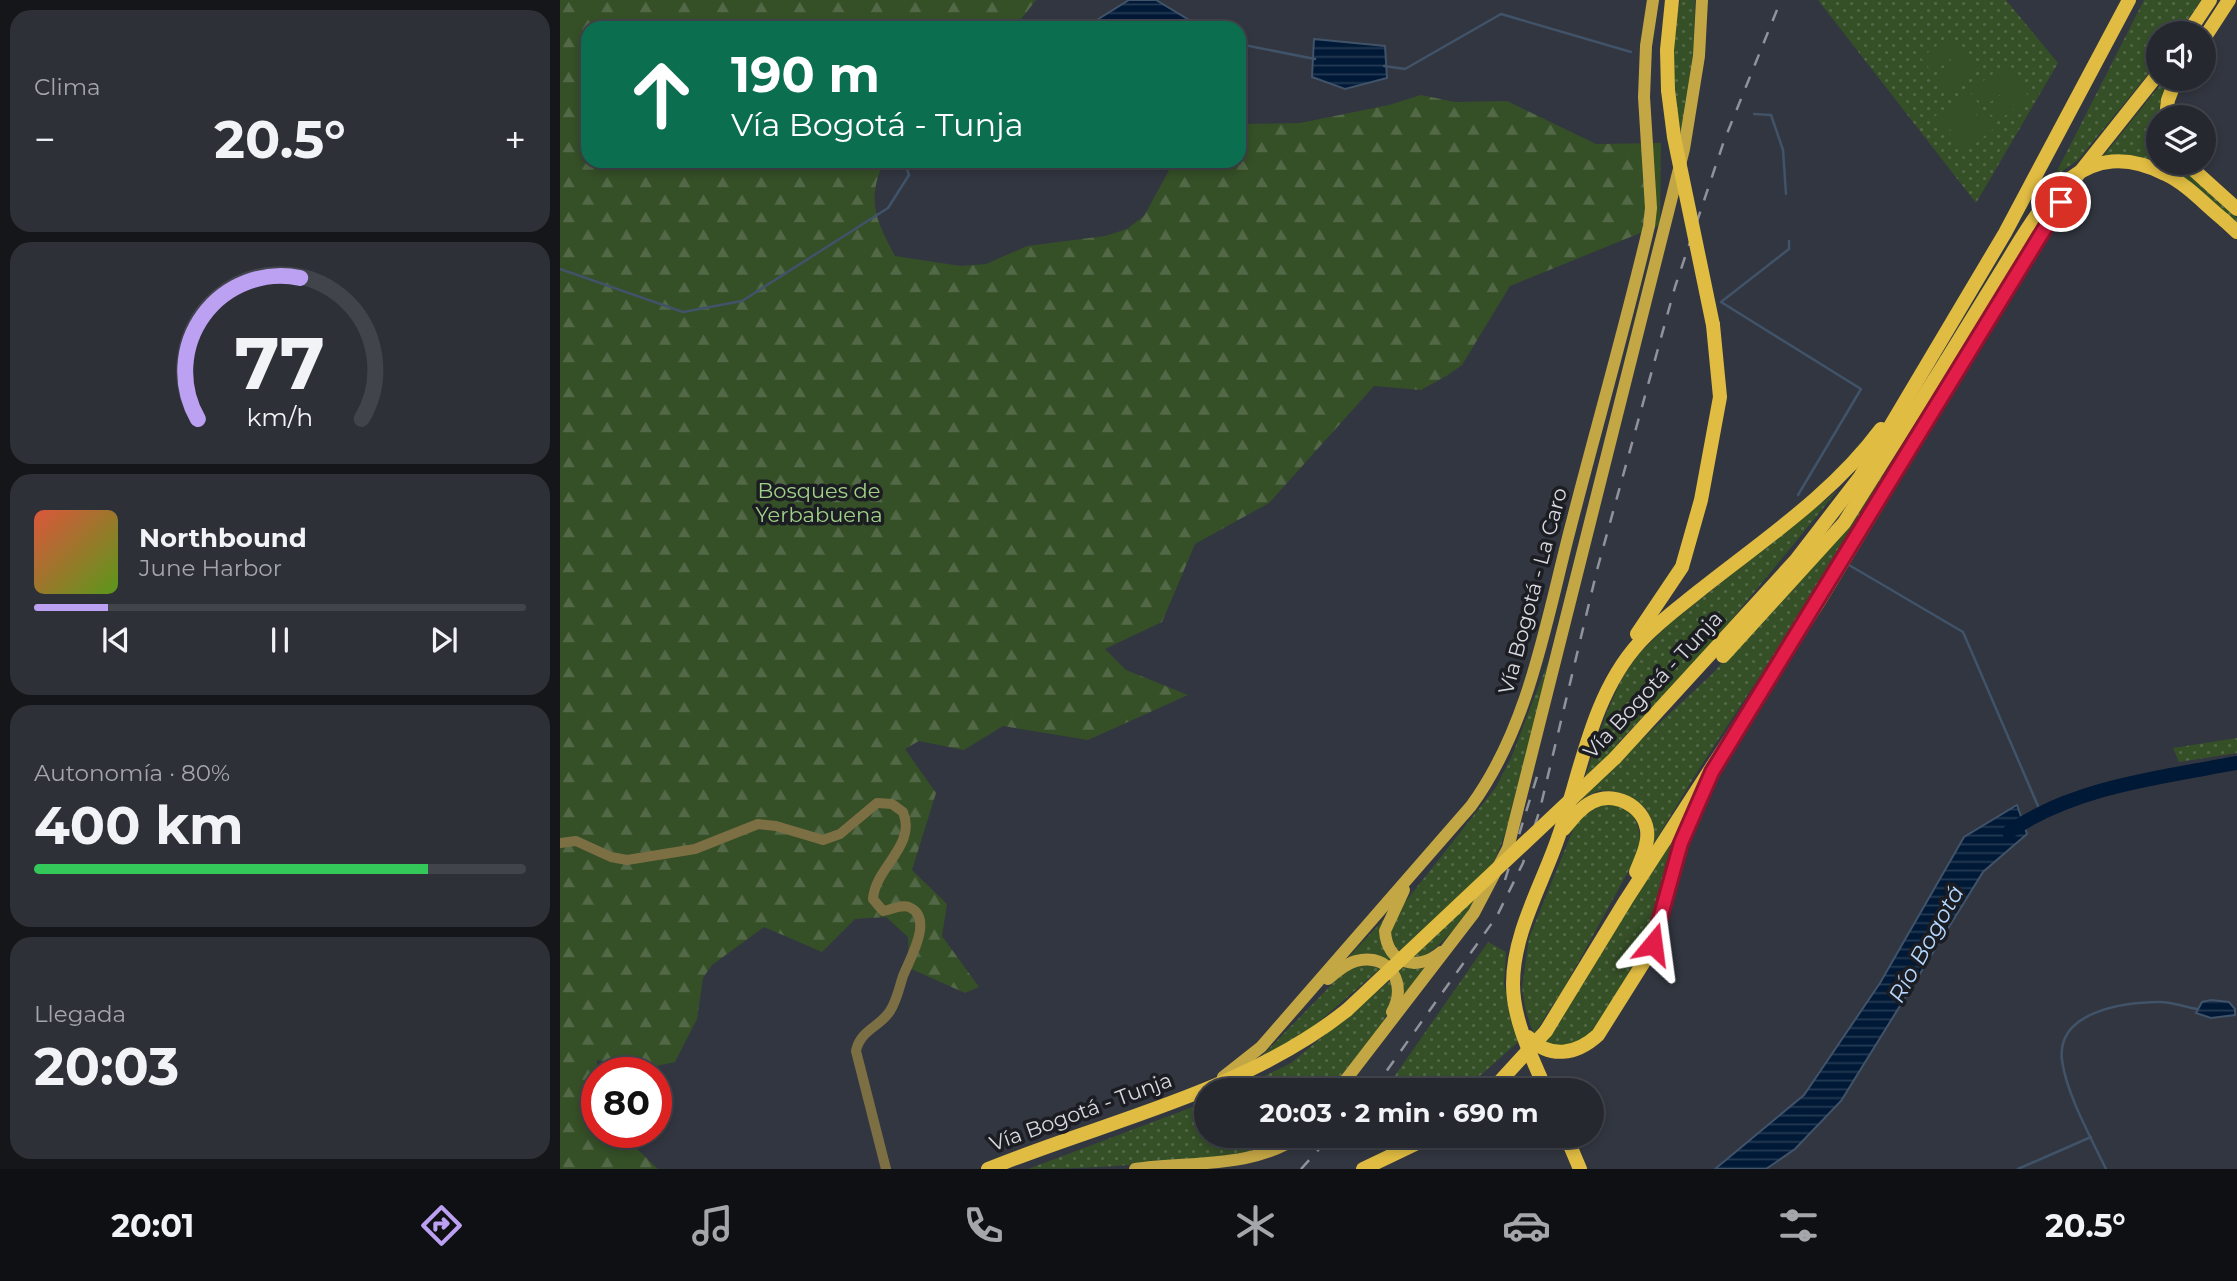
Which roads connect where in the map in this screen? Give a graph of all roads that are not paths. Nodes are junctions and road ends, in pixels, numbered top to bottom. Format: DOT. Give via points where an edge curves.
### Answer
graph roads {
  1 [pos="1653,0"];
  2 [pos="1672,0"];
  3 [pos="1702,0"];
  4 [pos="2129,0"];
  5 [pos="2210,0"];
  6 [pos="2229,0"];
  7 [pos="2196,21"];
  8 [pos="2215,21"];
  9 [pos="2146,89"];
  10 [pos="2199,175"];
  11 [pos="2237,209"];
  12 [pos="2237,232"];
  13 [pos="1919,377"];
  14 [pos="1613,680"];
  15 [pos="1740,723"];
  16 [pos="1615,758"];
  17 [pos="1559,837"];
  18 [pos="560,843"];
  19 [pos="1412,874"];
  20 [pos="1626,900"];
  21 [pos="1460,933"];
  22 [pos="1304,997"];
  23 [pos="1524,1034"];
  24 [pos="1349,1076"];
  25 [pos="1222,1078"];
  26 [pos="1229,1078"];
  27 [pos="1503,1078"];
  28 [pos="1541,1078"];
  29 [pos="1194,1093"];
  30 [pos="1278,1148"];
  31 [pos="1407,1148"];
  32 [pos="1571,1148"];
  33 [pos="886,1169"];
  34 [pos="988,1169"];
  35 [pos="1135,1169"];
  36 [pos="1363,1169"];
  37 [pos="1580,1169"];
  1 -- 19 [label="main road, Vía Bogotá - La Caro" via="1644,65 1649,226 1536,657 1496,768 1471,806"];
  2 -- 14 [label="highway, bridge" via="1668,90 1713,325 1720,397 1709,465 1682,567"];
  3 -- 21 [label="main road, Vía Bogotá - La Caro" via="1699,56 1684,149 1508,848"];
  4 -- 13 [label="highway, Vía Bogotá - Tunja" via="2011,223"];
  5 -- 7 [label="highway"];
  6 -- 8 [label="highway"];
  9 -- 15 [label="highway" via="2073,181"];
  10 -- 11 [label="highway"];
  12 -- 16 [label="highway, bridge" via="2177,181 2146,166 2109,163 2060,185 2039,209 1860,500 1827,543 1704,676"];
  13 -- 14 [label="highway" via="1846,472 1665,618 1637,645"];
  13 -- 16 [label="highway, Vía Bogotá - Tunja" via="1868,466 1821,530"];
  14 -- 17 [label="highway"];
  15 -- 20 [label="highway"];
  15 -- 23 [label="highway" via="1691,817 1647,957 1608,1021 1588,1044 1565,1052 1543,1049"];
  16 -- 26 [label="highway, Vía Bogotá - Tunja, bridge" via="1347,1010 1297,1047"];
  17 -- 20 [label="highway" via="1571,820 1605,798 1618,799 1638,811 1647,839"];
  17 -- 23 [label="highway" via="1517,951 1513,986"];
  18 -- 33 [label="street" via="576,841 627,860 695,849 758,824 823,840 840,834 877,803 892,804 903,812 907,821 904,838 876,883 873,899 883,911 912,908 919,917 918,938 896,1002 860,1038 856,1051"];
  19 -- 21 [label="main road" via="1388,921 1386,941 1391,951 1407,964 1418,964 1438,955"];
  19 -- 22 [label="main road, Vía Bogotá - La Caro"];
  20 -- 27 [label="highway, bridge" via="1546,1031"];
  21 -- 24 [label="main road, Vía Bogotá - La Caro"];
  22 -- 24 [label="main road" via="1353,961 1381,962 1395,973 1397,1003"];
  22 -- 25 [label="main road, Vía Bogotá - La Caro" via="1261,1046"];
  23 -- 28 [label="highway"];
  29 -- 34 [label="highway, Vía Bogotá - Tunja"];
  30 -- 35 [label="main road" via="1248,1157"];
  31 -- 36 [label="highway"];
  32 -- 37 [label="highway"];
}
